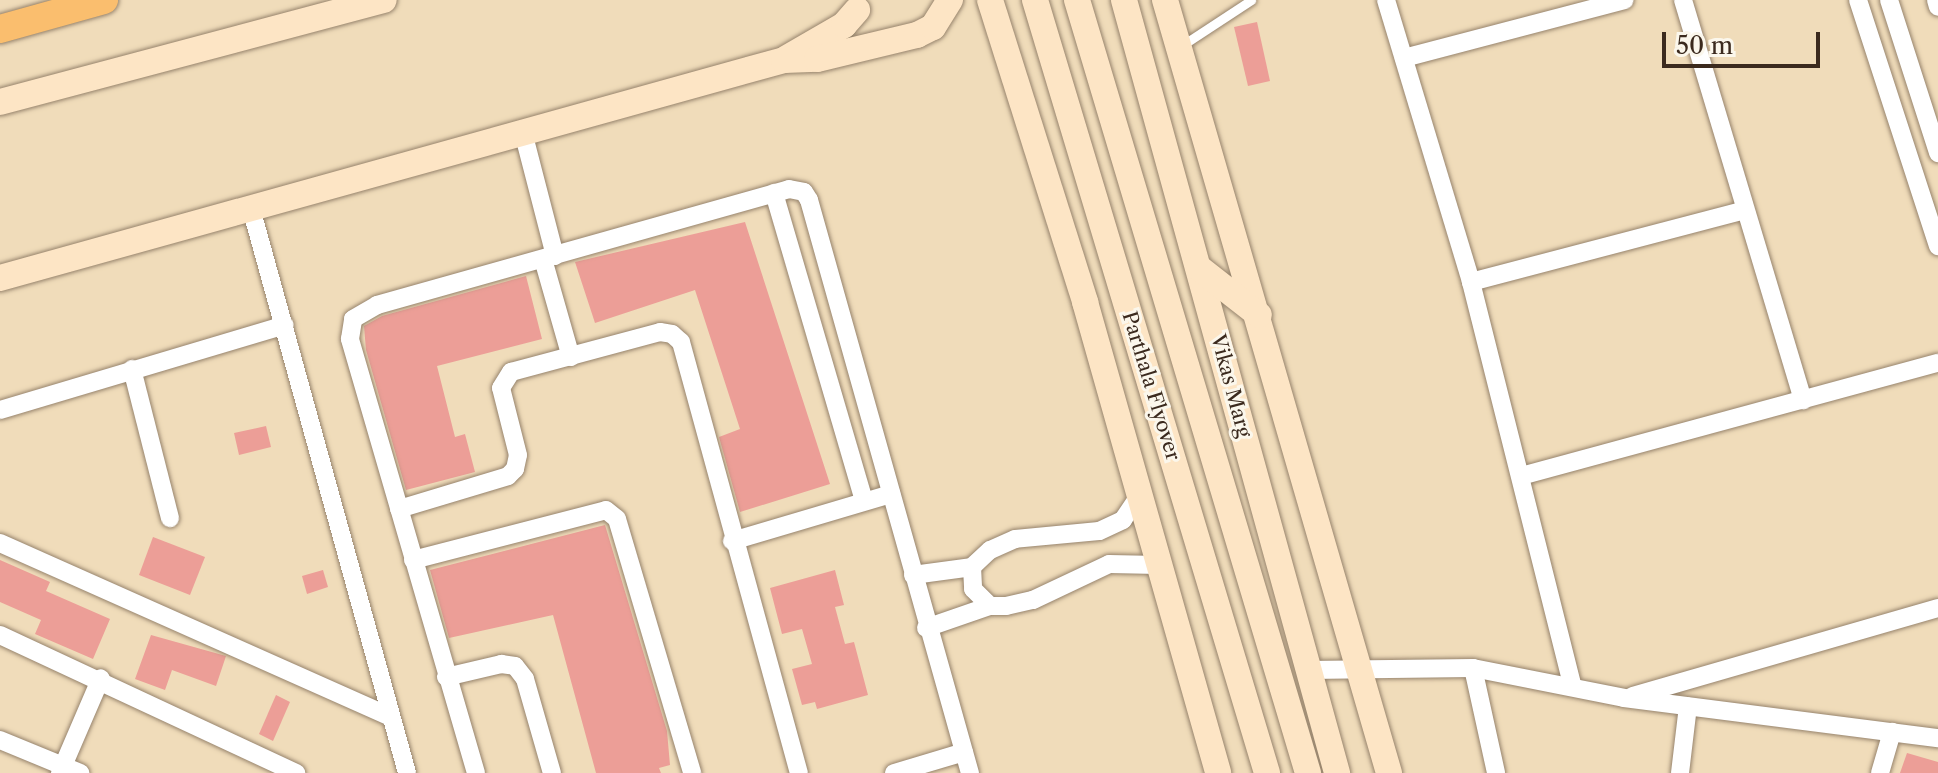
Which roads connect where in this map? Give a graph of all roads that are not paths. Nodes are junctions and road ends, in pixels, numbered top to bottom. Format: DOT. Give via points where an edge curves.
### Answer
graph roads {
  1 [pos="104,0"];
  2 [pos="384,0"];
  3 [pos="950,0"];
  4 [pos="966,0"];
  5 [pos="1035,0"];
  6 [pos="1077,0"];
  7 [pos="1124,0"];
  8 [pos="1165,0"];
  9 [pos="1251,0"];
  10 [pos="1386,0"];
  11 [pos="1625,0"];
  12 [pos="1683,0"];
  13 [pos="1858,0"];
  14 [pos="1889,0"];
  15 [pos="1936,0"];
  16 [pos="855,5"];
  17 [pos="992,6"];
  18 [pos="1938,7"];
  19 [pos="0,29"];
  20 [pos="900,37"];
  21 [pos="1177,48"];
  22 [pos="1404,58"];
  23 [pos="784,60"];
  24 [pos="0,102"];
  25 [pos="523,132"];
  26 [pos="1938,153"];
  27 [pos="774,193"];
  28 [pos="251,208"];
  29 [pos="1226,208"];
  30 [pos="1745,210"];
  31 [pos="1185,219"];
  32 [pos="1938,246"];
  33 [pos="549,257"];
  34 [pos="1199,268"];
  35 [pos="0,278"];
  36 [pos="1471,282"];
  37 [pos="1259,315"];
  38 [pos="285,325"];
  39 [pos="571,357"];
  40 [pos="1938,363"];
  41 [pos="132,369"];
  42 [pos="1803,400"];
  43 [pos="0,410"];
  44 [pos="1521,476"];
  45 [pos="891,494"];
  46 [pos="1139,496"];
  47 [pos="864,501"];
  48 [pos="399,509"];
  49 [pos="170,518"];
  50 [pos="1116,523"];
  51 [pos="732,541"];
  52 [pos="0,543"];
  53 [pos="413,560"];
  54 [pos="1139,563"];
  55 [pos="972,567"];
  56 [pos="913,575"];
  57 [pos="990,606"];
  58 [pos="1938,608"];
  59 [pos="926,628"];
  60 [pos="0,635"];
  61 [pos="1358,666"];
  62 [pos="1473,668"];
  63 [pos="1308,670"];
  64 [pos="446,677"];
  65 [pos="101,678"];
  66 [pos="1572,685"];
  67 [pos="1624,698"];
  68 [pos="1688,706"];
  69 [pos="389,716"];
  70 [pos="1892,732"];
  71 [pos="1938,738"];
  72 [pos="0,740"];
  73 [pos="964,752"];
  74 [pos="922,769"];
  75 [pos="68,771"];
  76 [pos="296,773"];
  77 [pos="407,773"];
  78 [pos="476,773"];
  79 [pos="552,773"];
  80 [pos="692,773"];
  81 [pos="799,773"];
  82 [pos="894,773"];
  83 [pos="970,773"];
  84 [pos="1218,773"];
  85 [pos="1267,773"];
  86 [pos="1308,773"];
  87 [pos="1337,773"];
  88 [pos="1389,773"];
  89 [pos="1496,773"];
  90 [pos="1680,773"];
  91 [pos="1880,773"];
  1 -- 19 [label="main road"];
  2 -- 24 [label="main road"];
  3 -- 20 [label="main road" via="933,27"];
  4 -- 17 [label="main road"];
  5 -- 85 [label="main road, Parthala Flyover"];
  6 -- 86 [label="main road, Parthala Flyover"];
  7 -- 31 [label="main road, Vikas Marg"];
  8 -- 21 [label="main road"];
  9 -- 21 [label="lane"];
  10 -- 22 [label="street"];
  11 -- 22 [label="street"];
  12 -- 30 [label="street"];
  13 -- 32 [label="street"];
  14 -- 26 [label="street"];
  15 -- 18 [label="street"];
  16 -- 20 [label="main road" via="882,33"];
  16 -- 23 [label="main road" via="844,25"];
  17 -- 46 [label="main road"];
  20 -- 23 [label="main road" via="871,48"];
  21 -- 29 [label="main road"];
  22 -- 36 [label="street"];
  23 -- 25 [label="main road"];
  25 -- 28 [label="main road"];
  25 -- 33 [label="street"];
  27 -- 33 [label="street"];
  27 -- 45 [label="street" via="795,190 809,200"];
  27 -- 47 [label="street"];
  28 -- 35 [label="main road"];
  28 -- 38 [label="street"];
  29 -- 31 [label="main road"];
  29 -- 37 [label="main road"];
  30 -- 36 [label="street"];
  30 -- 42 [label="street"];
  31 -- 34 [label="main road, Vikas Marg"];
  33 -- 39 [label="street"];
  33 -- 48 [label="street" via="377,305 353,319 350,339"];
  34 -- 37 [label="main road"];
  34 -- 63 [label="main road, Vikas Marg"];
  36 -- 44 [label="street"];
  37 -- 61 [label="main road"];
  38 -- 41 [label="street"];
  38 -- 69 [label="street"];
  39 -- 48 [label="street" via="504,379 501,388 518,455 508,476"];
  39 -- 51 [label="street" via="660,332 681,342"];
  40 -- 42 [label="street"];
  41 -- 43 [label="street"];
  41 -- 49 [label="street"];
  42 -- 44 [label="street"];
  44 -- 66 [label="street"];
  45 -- 47 [label="street"];
  45 -- 56 [label="street"];
  46 -- 50 [label="street"];
  46 -- 54 [label="main road"];
  47 -- 51 [label="street"];
  48 -- 53 [label="street"];
  50 -- 54 [label="street" via="1140,533"];
  50 -- 54 [label="street" via="1102,540 1105,553"];
  50 -- 55 [label="street" via="1015,539 990,550"];
  51 -- 81 [label="street"];
  52 -- 69 [label="street"];
  53 -- 64 [label="street"];
  53 -- 80 [label="street" via="606,510 617,519"];
  54 -- 57 [label="street" via="1033,600"];
  54 -- 84 [label="main road"];
  55 -- 56 [label="street"];
  55 -- 57 [label="street" via="973,589"];
  56 -- 59 [label="street"];
  57 -- 59 [label="street"];
  58 -- 67 [label="street"];
  59 -- 73 [label="street"];
  60 -- 65 [label="street"];
  61 -- 62 [label="street"];
  61 -- 63 [label="street"];
  61 -- 88 [label="main road"];
  62 -- 66 [label="street"];
  62 -- 89 [label="street"];
  63 -- 87 [label="main road, Vikas Marg"];
  64 -- 78 [label="street"];
  64 -- 79 [label="street" via="515,666 525,679"];
  65 -- 75 [label="street"];
  65 -- 76 [label="street"];
  66 -- 67 [label="street"];
  67 -- 68 [label="street"];
  68 -- 70 [label="street"];
  68 -- 90 [label="street"];
  69 -- 77 [label="street"];
  70 -- 71 [label="street"];
  70 -- 91 [label="street"];
  72 -- 75 [label="street"];
  73 -- 74 [label="street"];
  73 -- 83 [label="street"];
  74 -- 82 [label="street"];
}
